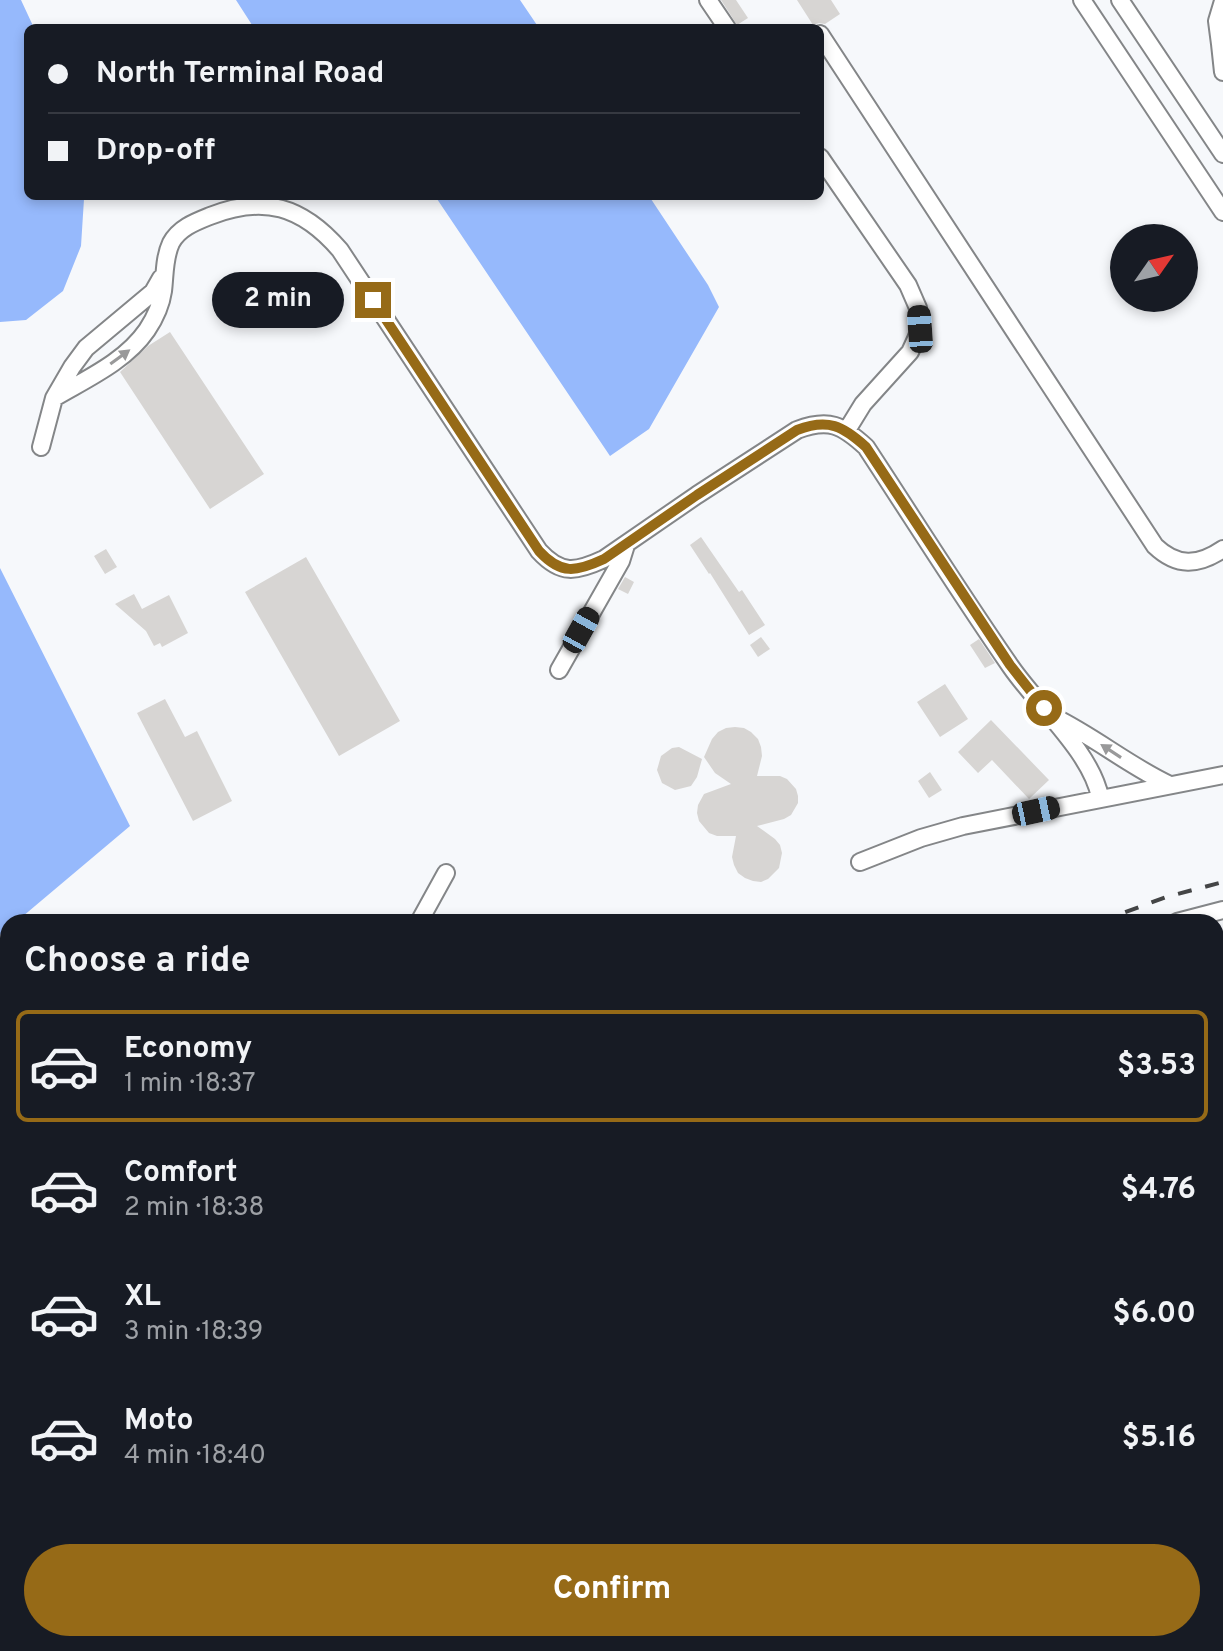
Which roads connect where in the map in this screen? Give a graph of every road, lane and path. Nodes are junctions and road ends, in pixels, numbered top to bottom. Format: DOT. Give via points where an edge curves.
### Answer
graph roads {
  1 [pos="708,0"];
  2 [pos="1082,0"];
  3 [pos="1120,0"];
  4 [pos="1223,1"];
  5 [pos="724,24"];
  6 [pos="824,40"];
  7 [pos="1221,45"];
  8 [pos="1223,72"];
  9 [pos="1223,154"];
  10 [pos="824,163"];
  11 [pos="1223,212"];
  12 [pos="164,273"];
  13 [pos="54,398"];
  14 [pos="847,430"];
  15 [pos="41,447"];
  16 [pos="626,545"];
  17 [pos="1223,549"];
  18 [pos="559,670"];
  19 [pos="1053,717"];
  20 [pos="1223,775"];
  21 [pos="1170,785"];
  22 [pos="1100,797"];
  23 [pos="860,862"];
  24 [pos="446,873"];
  25 [pos="423,914"];
  1 -- 5 [label="street"];
  2 -- 11 [label="street"];
  3 -- 9 [label="street"];
  4 -- 7 [label="street" via="1217,21"];
  6 -- 17 [label="street" via="1155,546 1186,562 1202,561"];
  7 -- 8 [label="street"];
  10 -- 14 [label="street" via="908,285 920,329 910,352"];
  12 -- 13 [label="street" via="153,292 86,348"];
  13 -- 12 [label="street, one-way" via="132,348 159,309"];
  12 -- 16 [label="street" via="177,235 224,211 263,205 313,222 340,250 549,562 574,570 588,567"];
  13 -- 15 [label="street"];
  14 -- 16 [label="street" via="813,424 797,430"];
  14 -- 19 [label="street" via="866,447 1010,665"];
  16 -- 18 [label="street"];
  21 -- 19 [label="street, one-way"];
  19 -- 22 [label="street" via="1089,766"];
  20 -- 21 [label="street"];
  21 -- 22 [label="street"];
  22 -- 23 [label="street" via="963,826"];
  24 -- 25 [label="street"];
}
